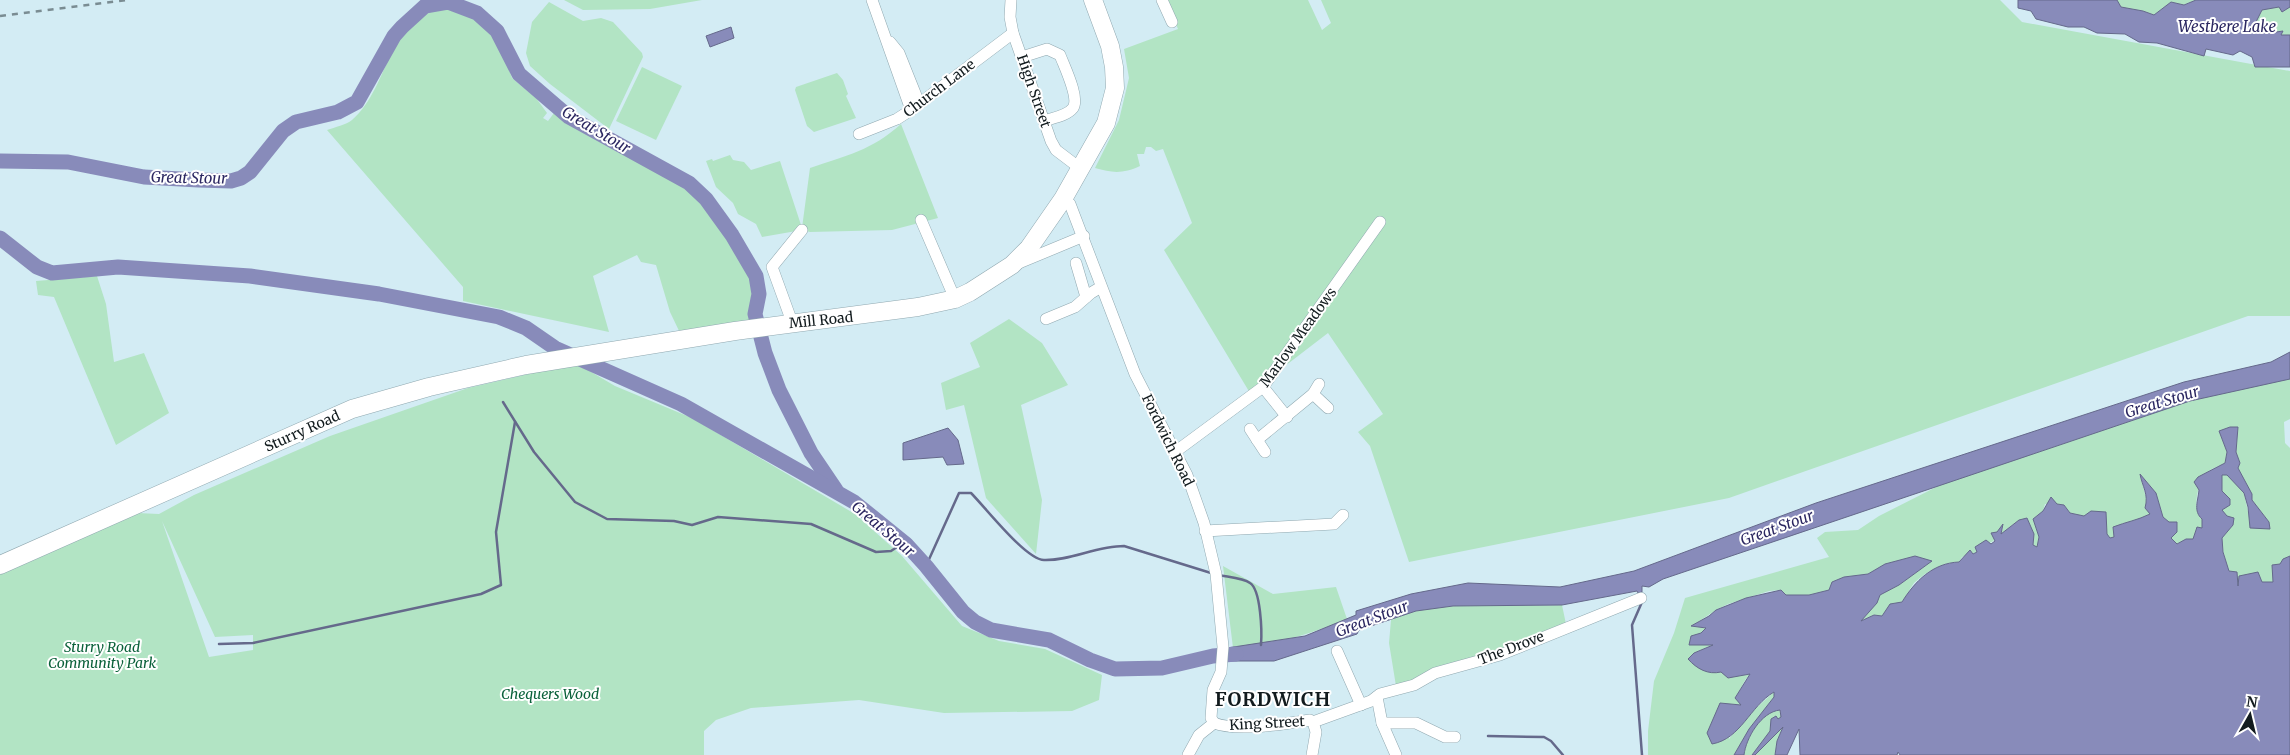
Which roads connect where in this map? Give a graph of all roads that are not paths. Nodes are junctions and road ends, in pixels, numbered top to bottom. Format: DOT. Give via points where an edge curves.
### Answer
graph roads {
  1 [pos="872,0"];
  2 [pos="1012,0"];
  3 [pos="1093,0"];
  4 [pos="1162,0"];
  5 [pos="1172,22"];
  6 [pos="1013,33"];
  7 [pos="1022,57"];
  8 [pos="915,107"];
  9 [pos="1044,121"];
  10 [pos="859,134"];
  11 [pos="1081,169"];
  12 [pos="1063,199"];
  13 [pos="921,220"];
  14 [pos="1380,222"];
  15 [pos="802,230"];
  16 [pos="1084,236"];
  17 [pos="1076,263"];
  18 [pos="1012,265"];
  19 [pos="1101,287"];
  20 [pos="1086,297"];
  21 [pos="955,299"];
  22 [pos="1046,319"];
  23 [pos="786,323"];
  24 [pos="621,350"];
  25 [pos="1263,387"];
  26 [pos="1328,408"];
  27 [pos="1287,417"];
  28 [pos="1250,429"];
  29 [pos="1257,440"];
  30 [pos="1176,452"];
  31 [pos="1265,452"];
  32 [pos="1343,515"];
  33 [pos="1286,526"];
  34 [pos="1205,531"];
  35 [pos="1286,538"];
  36 [pos="0,565"];
  37 [pos="1641,598"];
  38 [pos="1337,651"];
  39 [pos="1379,695"];
  40 [pos="1361,705"];
  41 [pos="1313,722"];
  42 [pos="1214,723"];
  43 [pos="1382,723"];
  44 [pos="1455,737"];
  45 [pos="1188,755"];
  46 [pos="1312,755"];
  47 [pos="1396,755"];
  1 -- 8 [label="street"];
  2 -- 6 [label="street, High Street" via="1010,17"];
  3 -- 11 [label="highway, Mill Road" via="1110,46 1115,88 1106,123"];
  4 -- 5 [label="street"];
  6 -- 7 [label="street, High Street"];
  6 -- 8 [label="street, Church Lane"];
  7 -- 9 [label="street, High Street"];
  7 -- 9 [label="street" via="1047,49 1060,55 1074,91 1073,108"];
  8 -- 10 [label="street, Church Lane" via="897,119"];
  9 -- 11 [label="street, High Street" via="1056,150"];
  11 -- 12 [label="highway, Mill Road"];
  12 -- 16 [label="street, Fordwich Road" via="1070,204"];
  12 -- 18 [label="highway, Mill Road" via="1029,248"];
  13 -- 21 [label="street"];
  14 -- 25 [label="street, Marlow Meadows"];
  15 -- 23 [label="street" via="772,267"];
  16 -- 18 [label="street"];
  16 -- 19 [label="street, Fordwich Road"];
  17 -- 20 [label="street"];
  18 -- 21 [label="highway, Mill Road"];
  19 -- 20 [label="street"];
  19 -- 30 [label="street, Fordwich Road" via="1135,374"];
  20 -- 22 [label="street" via="1075,307"];
  21 -- 23 [label="highway, Mill Road" via="918,307"];
  23 -- 24 [label="highway, Mill Road"];
  24 -- 36 [label="highway, Sturry Road" via="526,365 437,384 352,409"];
  25 -- 27 [label="street"];
  25 -- 30 [label="street, Marlow Meadows"];
  26 -- 27 [label="street" via="1316,389"];
  27 -- 29 [label="street"];
  28 -- 29 [label="street"];
  29 -- 31 [label="street"];
  30 -- 34 [label="street, Fordwich Road"];
  32 -- 33 [label="street" via="1334,524"];
  33 -- 34 [label="street"];
  33 -- 35 [label="street"];
  34 -- 42 [label="street, Fordwich Road" via="1216,574 1223,662 1213,690 1211,718"];
  37 -- 39 [label="street, The Drove" via="1500,655 1435,673 1414,685"];
  38 -- 40 [label="street"];
  39 -- 40 [label="street, King Street"];
  39 -- 43 [label="street"];
  40 -- 41 [label="street, King Street"];
  41 -- 42 [label="street, King Street" via="1242,726"];
  41 -- 46 [label="street" via="1316,732"];
  42 -- 45 [label="street" via="1199,735"];
  43 -- 44 [label="street" via="1416,723 1445,737"];
  43 -- 47 [label="street"];
}
